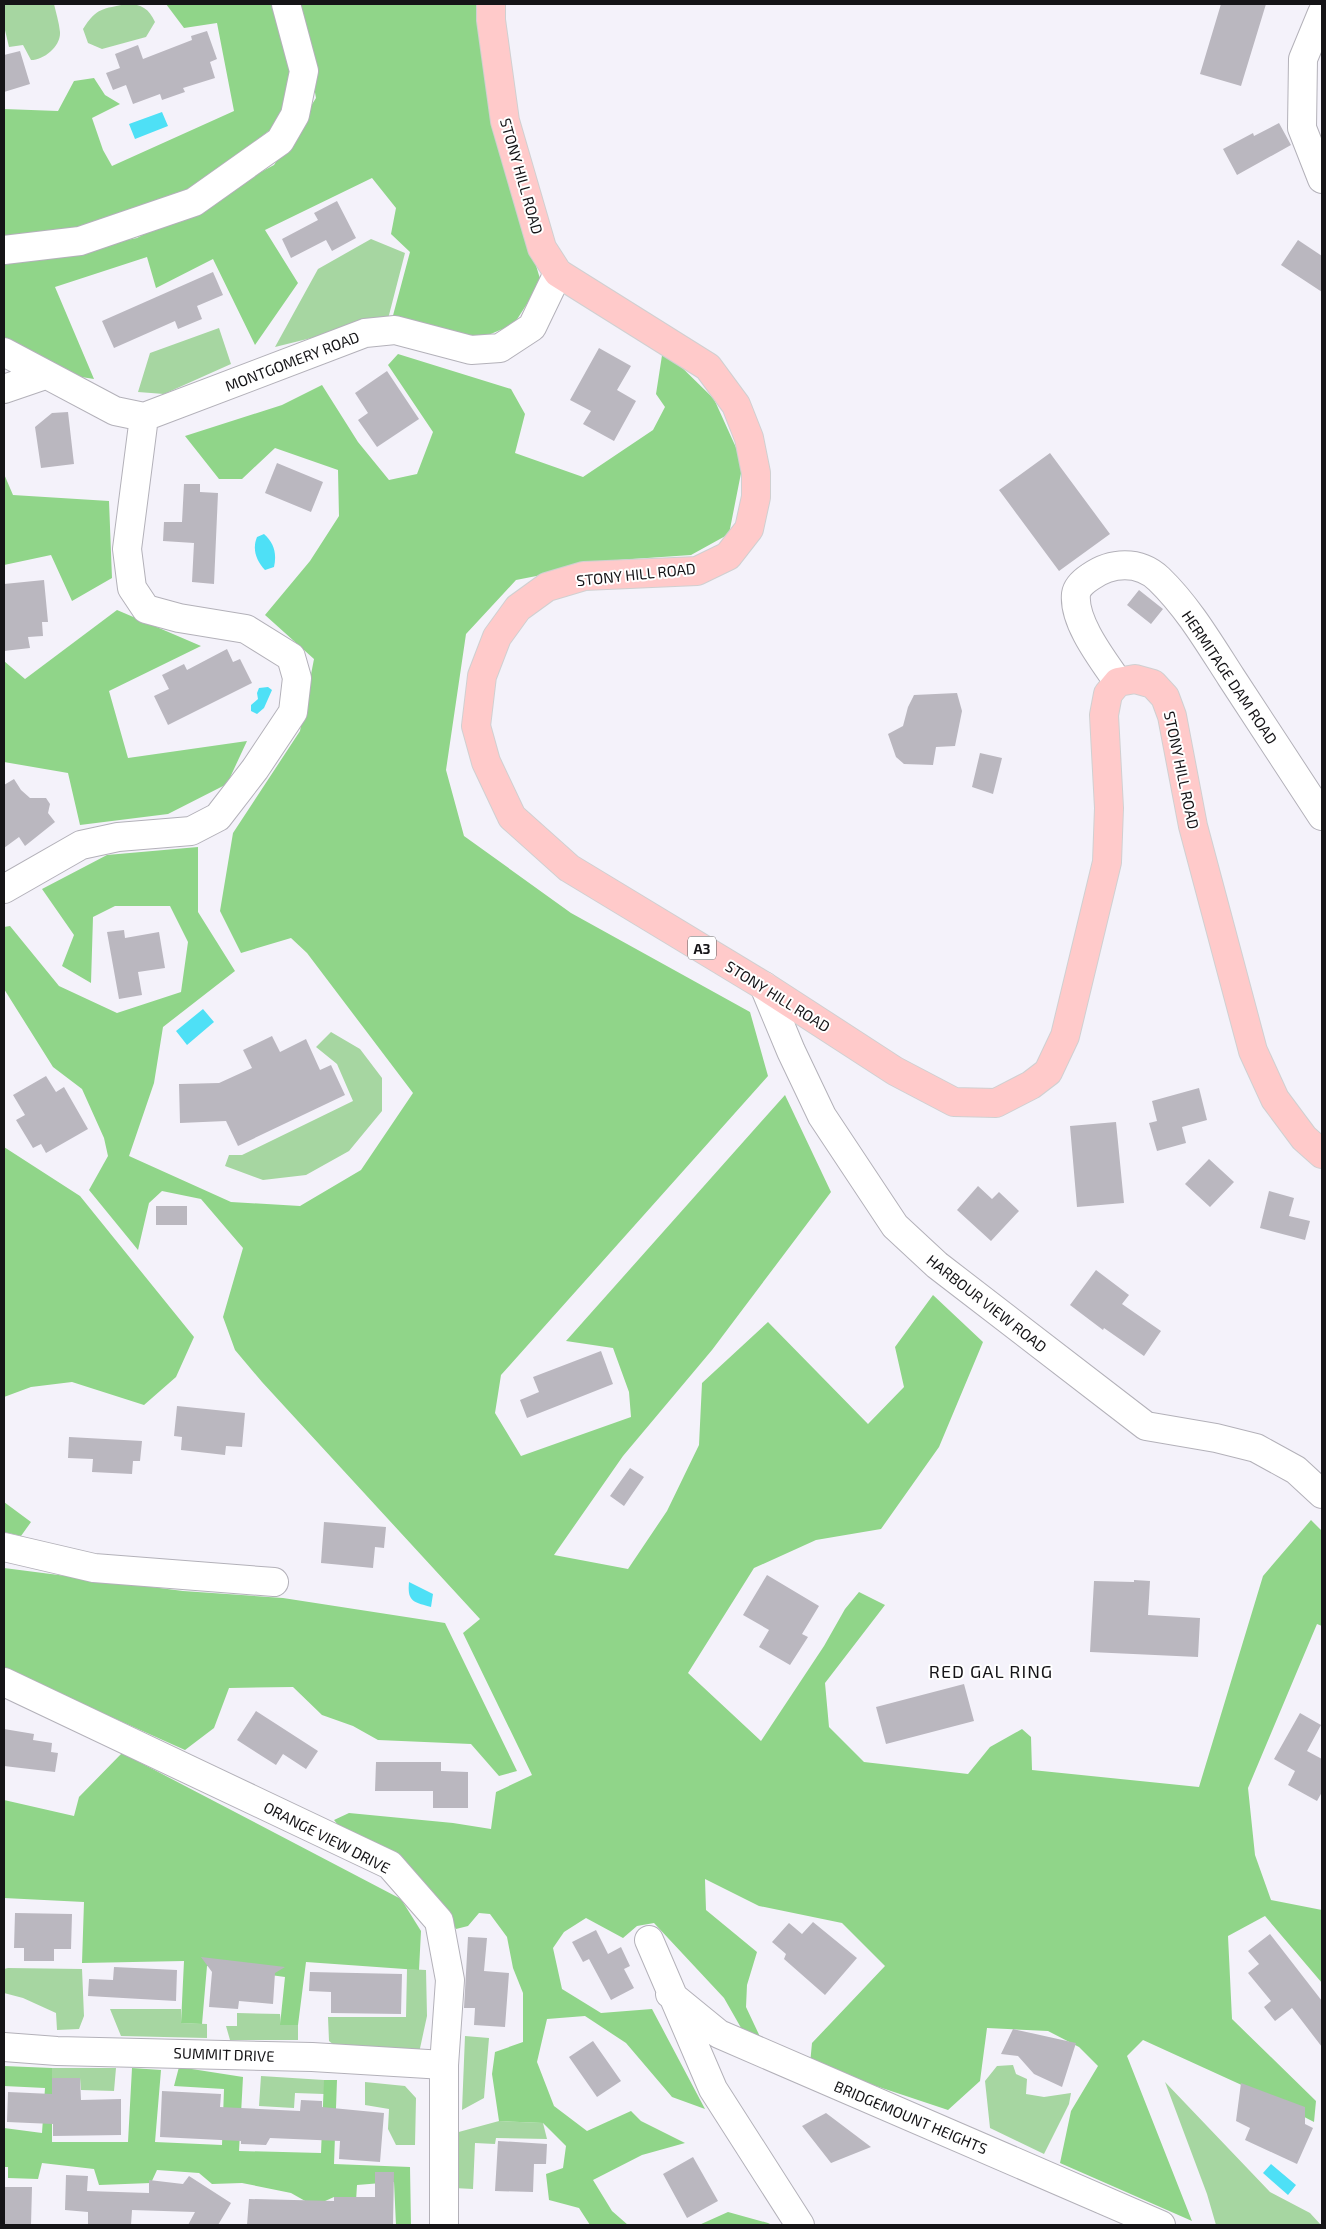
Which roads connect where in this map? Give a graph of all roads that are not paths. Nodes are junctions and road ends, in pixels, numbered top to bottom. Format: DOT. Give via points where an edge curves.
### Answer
graph roads {
  1 [pos="286,4"];
  2 [pos="491,4"];
  3 [pos="1322,13"];
  4 [pos="1322,179"];
  5 [pos="4,250"];
  6 [pos="558,273"];
  7 [pos="4,352"];
  8 [pos="45,375"];
  9 [pos="4,389"];
  10 [pos="144,417"];
  11 [pos="1118,682"];
  12 [pos="1322,816"];
  13 [pos="4,889"];
  14 [pos="764,986"];
  15 [pos="1322,1154"];
  16 [pos="1322,1494"];
  17 [pos="4,1547"];
  18 [pos="274,1582"];
  19 [pos="4,1682"];
  20 [pos="649,1940"];
  21 [pos="670,1994"];
  22 [pos="4,2047"];
  23 [pos="444,2065"];
  24 [pos="444,2225"];
  25 [pos="800,2225"];
  26 [pos="1161,2225"];
  1 -- 5 [label="street" via="304,71 295,115 280,141 194,202 80,241"];
  2 -- 6 [label="main road, STONY HILL ROAD / A3" via="505,121 542,248"];
  3 -- 4 [label="street" via="1302,59 1302,128"];
  6 -- 10 [label="street, MONTGOMERY ROAD" via="532,327 500,348 471,350 395,330 365,333"];
  6 -- 14 [label="main road, STONY HILL ROAD / A3" via="708,367 736,405 749,438 756,473 756,497 749,529 728,556 697,571 584,576 547,587 518,608 497,637 482,676 476,726 486,762 512,817 569,868"];
  7 -- 8 [label="street"];
  8 -- 9 [label="street"];
  8 -- 10 [label="street" via="115,411"];
  10 -- 13 [label="street" via="127,549 132,588 146,609 246,629 291,657 297,678 293,712 218,817 191,831 118,837 81,845"];
  11 -- 12 [label="street, HERMITAGE DAM ROAD" via="1095,650 1077,610 1076,593 1082,582 1101,569 1124,564 1146,570 1158,578 1192,618"];
  11 -- 14 [label="main road, STONY HILL ROAD / A3" via="1108,694 1104,715 1109,808 1107,862 1065,1036 1048,1072 996,1103 954,1102 895,1071"];
  11 -- 15 [label="main road, STONY HILL ROAD" via="1135,679 1153,684 1165,696 1172,716 1193,826 1253,1051 1275,1099 1304,1138"];
  14 -- 16 [label="street, HARBOUR VIEW ROAD" via="822,1116 895,1226 937,1265 1146,1426 1256,1448 1296,1470"];
  17 -- 18 [label="street" via="94,1568"];
  19 -- 23 [label="street, ORANGE VIEW DRIVE" via="390,1865 439,1921 450,1980"];
  20 -- 21 [label="street, BRIDGEMOUNT HEIGHTS"];
  21 -- 25 [label="street, BRIDGEMOUNT HEIGHTS" via="712,2089"];
  21 -- 26 [label="street, BRIDGEMOUNT HEIGHTS" via="719,2034"];
  22 -- 23 [label="street, SUMMIT DRIVE" via="312,2056"];
  23 -- 24 [label="street, ORANGE VIEW DRIVE"];
}
